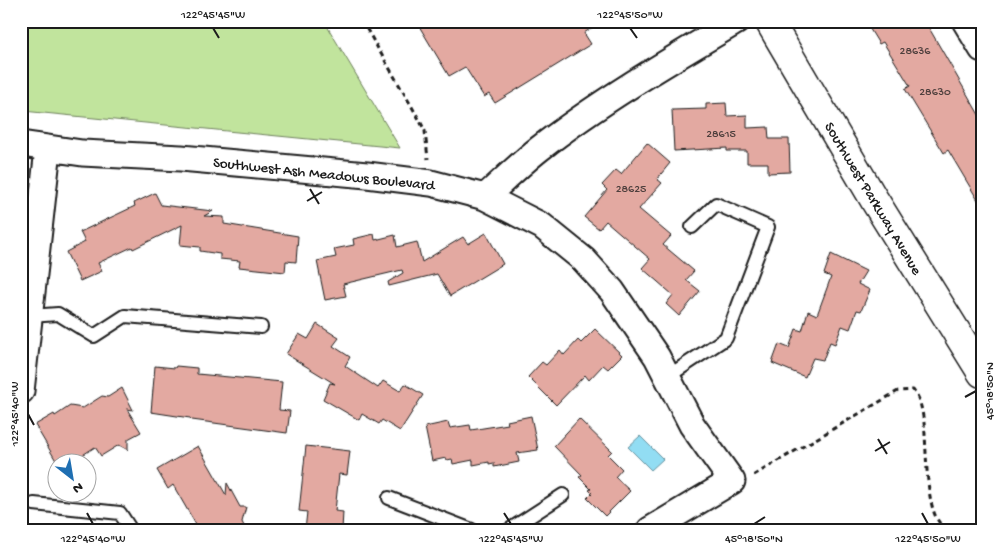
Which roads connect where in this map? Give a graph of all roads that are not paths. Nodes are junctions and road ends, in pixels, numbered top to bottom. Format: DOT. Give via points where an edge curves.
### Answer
graph roads {
  1 [pos="737,21"];
  2 [pos="769,21"];
  3 [pos="965,21"];
  4 [pos="982,49"];
  5 [pos="21,144"];
  6 [pos="48,149"];
  7 [pos="485,197"];
  8 [pos="692,227"];
  9 [pos="30,316"];
  10 [pos="262,327"];
  11 [pos="982,373"];
  12 [pos="667,377"];
  13 [pos="21,391"];
  14 [pos="563,495"];
  15 [pos="389,498"];
  16 [pos="34,504"];
  17 [pos="131,530"];
  18 [pos="472,530"];
  19 [pos="509,530"];
  20 [pos="650,530"];
  1 -- 7 [label="street" via="565,130 537,150"];
  2 -- 11 [label="street, Southwest Parkway Avenue" via="870,193"];
  3 -- 4 [label="street"];
  5 -- 6 [label="street, Southwest Ash Meadows Boulevard"];
  6 -- 7 [label="street, Southwest Ash Meadows Boulevard" via="367,175 431,183"];
  6 -- 9 [label="street"];
  7 -- 12 [label="street, Southwest Ash Meadows Boulevard" via="542,226 584,260 628,312"];
  8 -- 12 [label="lane" via="716,204 768,227 726,338"];
  9 -- 10 [label="lane" via="58,314 94,336 125,316"];
  9 -- 13 [label="street"];
  12 -- 20 [label="street, Southwest Ash Meadows Boulevard" via="692,425 732,481"];
  14 -- 19 [label="lane"];
  15 -- 18 [label="lane"];
  16 -- 17 [label="lane" via="120,513"];
}
